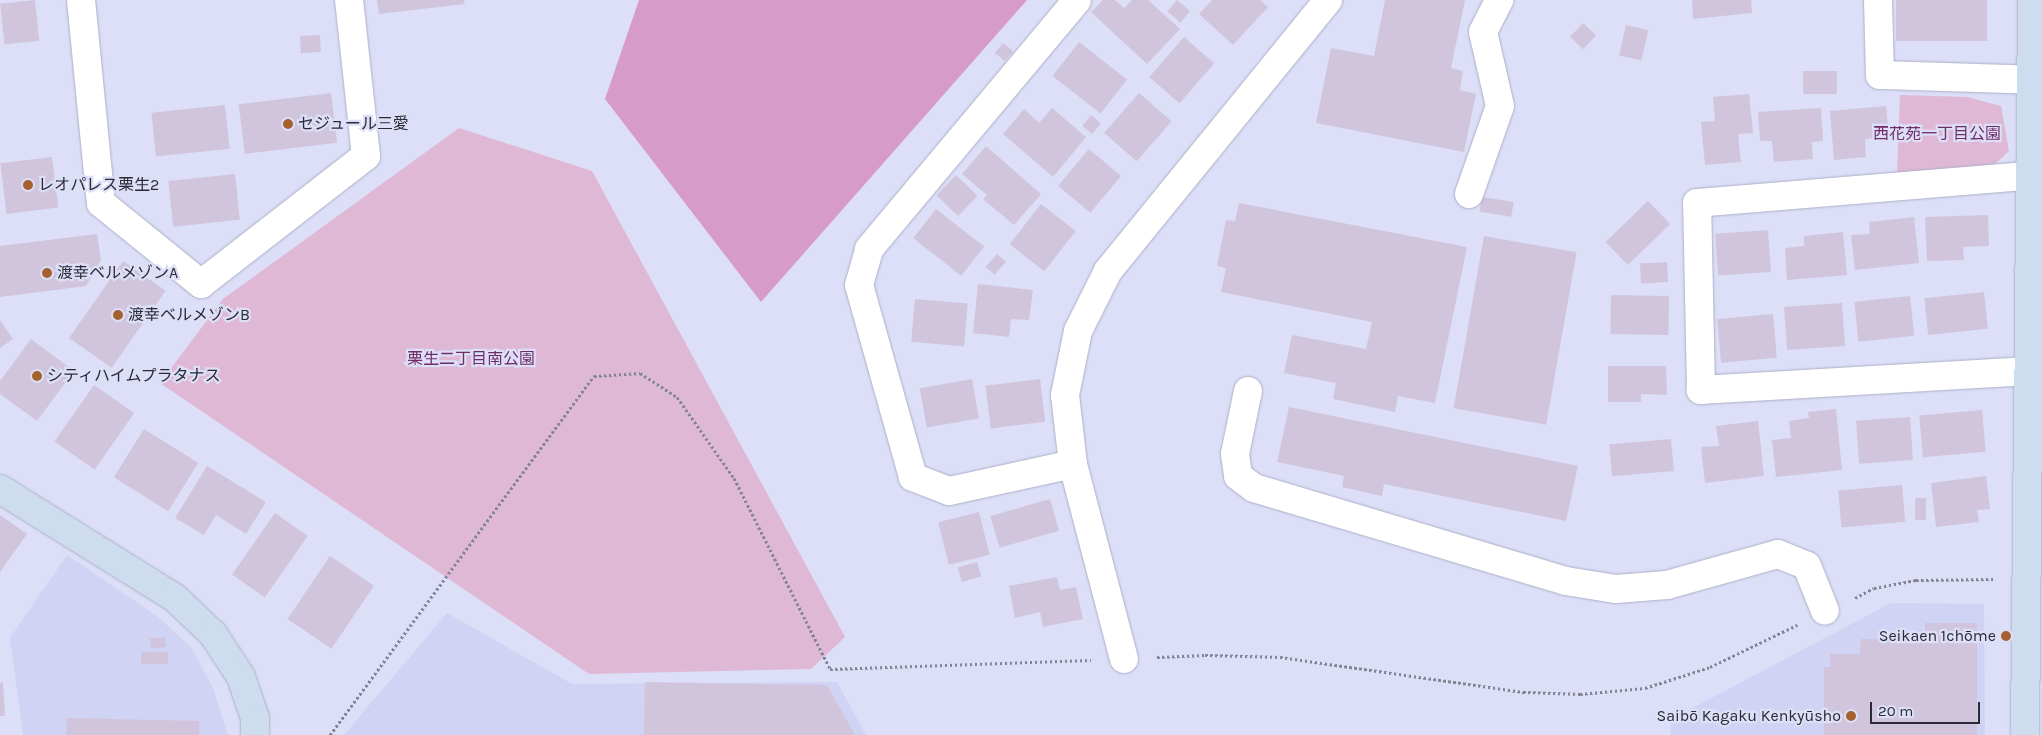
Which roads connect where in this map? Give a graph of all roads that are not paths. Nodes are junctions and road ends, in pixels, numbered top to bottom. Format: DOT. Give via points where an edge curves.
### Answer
graph roads {
  1 [pos="81,0"];
  2 [pos="349,0"];
  3 [pos="1077,0"];
  4 [pos="1499,0"];
  5 [pos="1878,0"];
  6 [pos="2032,0"];
  7 [pos="1317,5"];
  8 [pos="2037,79"];
  9 [pos="2028,176"];
  10 [pos="1469,194"];
  11 [pos="2028,371"];
  12 [pos="1248,391"];
  13 [pos="1073,464"];
  14 [pos="0,489"];
  15 [pos="1825,612"];
  16 [pos="1124,659"];
  17 [pos="255,735"];
  18 [pos="2025,735"];
  1 -- 2 [label="street" via="102,203 201,284 366,156"];
  3 -- 13 [label="street" via="869,249 859,285 913,477 949,491"];
  4 -- 10 [label="street" via="1483,32 1500,106"];
  5 -- 8 [label="street" via="1880,75"];
  6 -- 8 [label="street"];
  7 -- 13 [label="street" via="1108,271 1078,331 1065,395"];
  8 -- 9 [label="street"];
  9 -- 11 [label="street"];
  9 -- 11 [label="street" via="1697,204 1701,390"];
  11 -- 18 [label="street"];
  12 -- 15 [label="street" via="1234,454 1238,476 1254,488 1566,581 1616,590 1667,585 1778,554 1807,566"];
  13 -- 16 [label="street"];
  14 -- 17 [label="street" via="175,598 213,634 241,677 255,718"];
}
